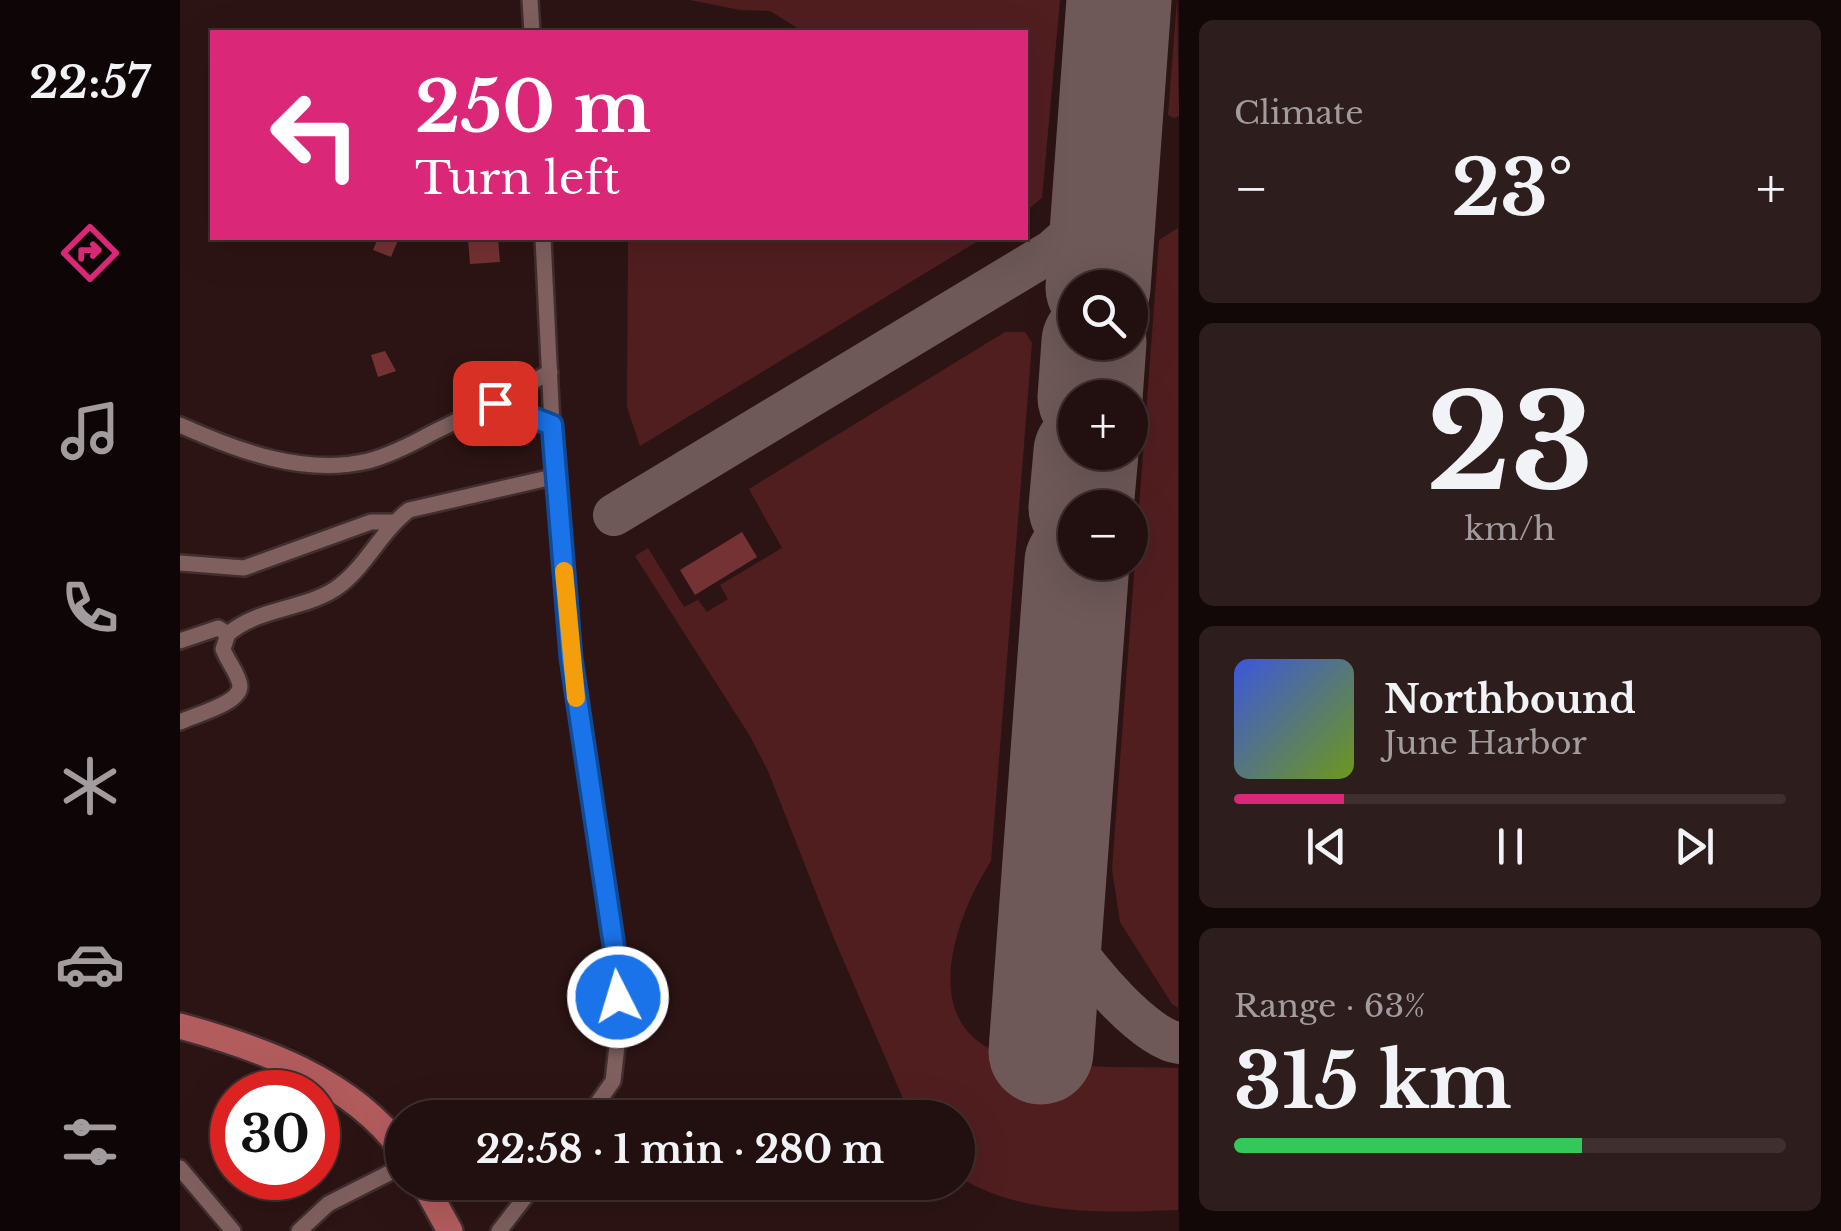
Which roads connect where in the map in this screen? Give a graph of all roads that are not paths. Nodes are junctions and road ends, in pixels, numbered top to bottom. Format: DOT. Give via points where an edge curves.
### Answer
graph roads {
  1 [pos="530,0"];
  2 [pos="532,30"];
  3 [pos="542,240"];
  4 [pos="550,372"];
  5 [pos="495,403"];
  6 [pos="180,425"];
  7 [pos="552,425"];
  8 [pos="557,476"];
  9 [pos="393,522"];
  10 [pos="180,563"];
  11 [pos="228,634"];
  12 [pos="180,640"];
  13 [pos="180,722"];
  14 [pos="180,1026"];
  15 [pos="600,1100"];
  16 [pos="385,1139"];
  17 [pos="180,1168"];
  18 [pos="385,1169"];
  19 [pos="432,1200"];
  20 [pos="522,1200"];
  21 [pos="233,1231"];
  22 [pos="298,1231"];
  23 [pos="450,1231"];
  24 [pos="499,1231"];
  1 -- 2 [label="street"];
  3 -- 4 [label="street"];
  4 -- 5 [label="street"];
  4 -- 7 [label="street"];
  5 -- 6 [label="street" via="394,452 340,464 269,458"];
  5 -- 7 [label="street"];
  7 -- 8 [label="street"];
  8 -- 9 [label="street" via="418,506"];
  8 -- 15 [label="street" via="577,708 617,966 613,1082"];
  9 -- 10 [label="street" via="371,522 244,568"];
  9 -- 11 [label="street" via="337,588"];
  11 -- 12 [label="street" via="218,628"];
  11 -- 13 [label="street" via="223,650 240,684 238,695"];
  14 -- 16 [label="main road" via="327,1084 362,1108"];
  17 -- 21 [label="street"];
  18 -- 22 [label="street"];
  19 -- 23 [label="main road"];
  20 -- 24 [label="street"];
}
